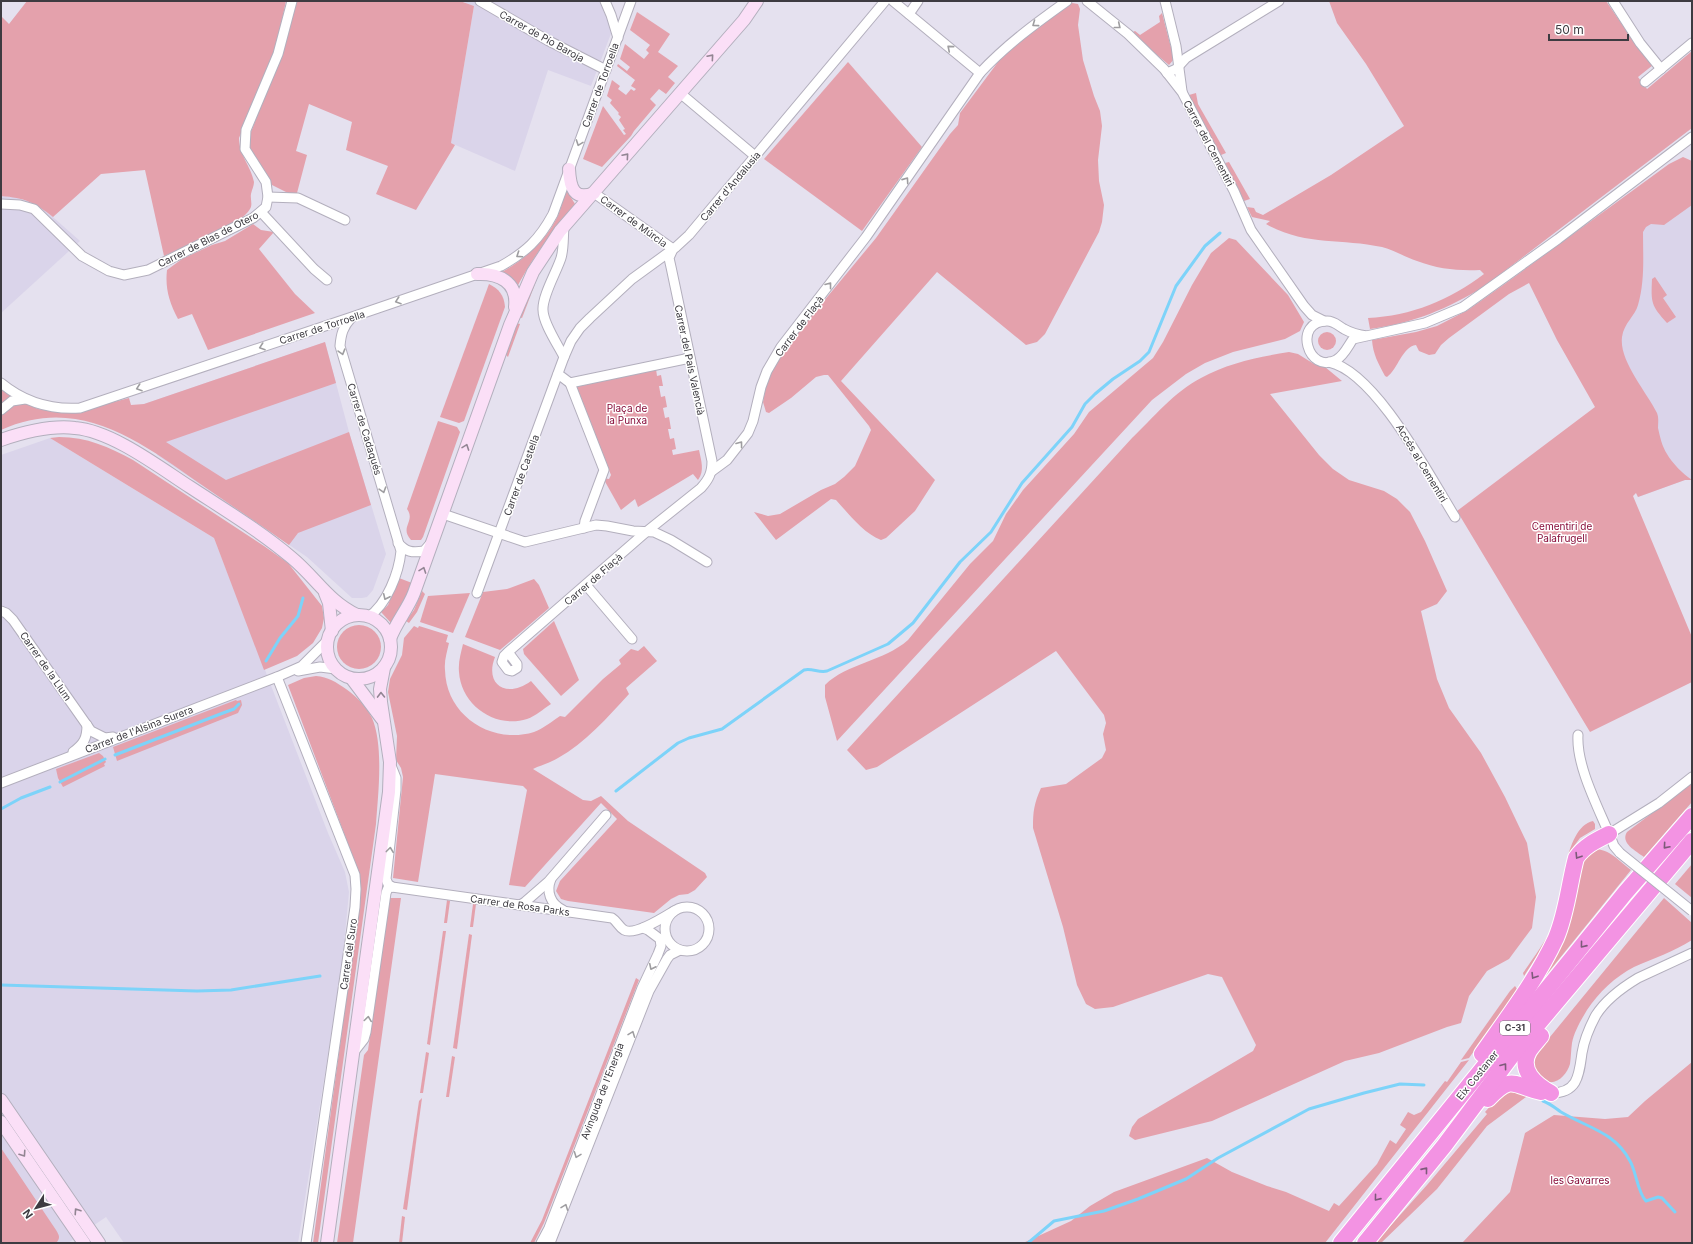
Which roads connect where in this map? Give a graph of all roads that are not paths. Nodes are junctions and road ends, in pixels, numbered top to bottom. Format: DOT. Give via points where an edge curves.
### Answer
graph roads {
  1 [pos="292,1"];
  2 [pos="480,1"];
  3 [pos="605,1"];
  4 [pos="631,1"];
  5 [pos="757,1"];
  6 [pos="885,1"];
  7 [pos="893,1"];
  8 [pos="918,1"];
  9 [pos="1067,1"];
  10 [pos="1087,1"];
  11 [pos="1165,1"];
  12 [pos="1279,1"];
  13 [pos="1613,1"];
  14 [pos="909,14"];
  15 [pos="618,38"];
  16 [pos="1692,43"];
  17 [pos="1180,63"];
  18 [pos="1661,69"];
  19 [pos="606,70"];
  20 [pos="980,73"];
  21 [pos="1167,73"];
  22 [pos="1645,82"];
  23 [pos="1182,92"];
  24 [pos="680,93"];
  25 [pos="1692,137"];
  26 [pos="755,156"];
  27 [pos="569,169"];
  28 [pos="594,193"];
  29 [pos="268,197"];
  30 [pos="1,204"];
  31 [pos="261,212"];
  32 [pos="345,220"];
  33 [pos="564,227"];
  34 [pos="673,249"];
  35 [pos="477,274"];
  36 [pos="327,280"];
  37 [pos="1304,306"];
  38 [pos="514,314"];
  39 [pos="352,317"];
  40 [pos="1324,321"];
  41 [pos="1311,328"];
  42 [pos="1343,328"];
  43 [pos="1367,336"];
  44 [pos="1345,350"];
  45 [pos="564,357"];
  46 [pos="690,358"];
  47 [pos="1329,362"];
  48 [pos="558,374"];
  49 [pos="1354,374"];
  50 [pos="1,383"];
  51 [pos="570,383"];
  52 [pos="25,399"];
  53 [pos="1,410"];
  54 [pos="1,440"];
  55 [pos="712,471"];
  56 [pos="443,514"];
  57 [pos="1455,517"];
  58 [pos="584,528"];
  59 [pos="646,532"];
  60 [pos="499,534"];
  61 [pos="434,539"];
  62 [pos="398,543"];
  63 [pos="707,562"];
  64 [pos="586,585"];
  65 [pos="323,589"];
  66 [pos="477,593"];
  67 [pos="1,611"];
  68 [pos="363,616"];
  69 [pos="330,636"];
  70 [pos="390,639"];
  71 [pos="632,640"];
  72 [pos="508,652"];
  73 [pos="384,668"];
  74 [pos="336,669"];
  75 [pos="277,677"];
  76 [pos="352,678"];
  77 [pos="383,721"];
  78 [pos="87,725"];
  79 [pos="125,734"];
  80 [pos="1578,735"];
  81 [pos="67,757"];
  82 [pos="390,762"];
  83 [pos="1692,777"];
  84 [pos="1,783"];
  85 [pos="606,815"];
  86 [pos="1692,816"];
  87 [pos="1609,834"];
  88 [pos="1692,841"];
  89 [pos="1692,850"];
  90 [pos="547,882"];
  91 [pos="392,887"];
  92 [pos="520,905"];
  93 [pos="548,909"];
  94 [pos="674,911"];
  95 [pos="1692,911"];
  96 [pos="568,912"];
  97 [pos="643,928"];
  98 [pos="660,939"];
  99 [pos="671,944"];
  100 [pos="680,950"];
  101 [pos="1692,953"];
  102 [pos="353,1054"];
  103 [pos="1551,1093"];
  104 [pos="1,1100"];
  105 [pos="1,1124"];
  106 [pos="1444,1146"];
  107 [pos="1397,1174"];
  108 [pos="84,1243"];
  109 [pos="99,1243"];
  110 [pos="306,1243"];
  111 [pos="327,1243"];
  112 [pos="541,1243"];
  113 [pos="550,1243"];
  114 [pos="1341,1243"];
  115 [pos="1365,1243"];
  1 -- 29 [label="street" via="278,54 246,130 245,149 266,182"];
  2 -- 19 [label="street, Carrer de Pío Baroja" via="546,40"];
  3 -- 15 [label="street"];
  4 -- 15 [label="street, Carrer de Torroella"];
  24 -- 5 [label="street, one-way" via="744,20"];
  6 -- 26 [label="street, Carrer d'Andalusia"];
  7 -- 14 [label="street"];
  8 -- 14 [label="street"];
  9 -- 20 [label="street, Carrer de Flaçà, one-way" via="1021,34"];
  10 -- 21 [label="street, Carrer del Cementiri, one-way" via="1128,34"];
  11 -- 17 [label="street"];
  12 -- 17 [label="street"];
  13 -- 18 [label="street" via="1640,43"];
  20 -- 14 [label="street, one-way"];
  15 -- 19 [label="street, Carrer de Torroella"];
  16 -- 18 [label="street"];
  17 -- 21 [label="street" via="1176,69"];
  17 -- 23 [label="street"];
  18 -- 22 [label="street"];
  19 -- 27 [label="street, Carrer de Torroella, one-way"];
  55 -- 20 [label="street, Carrer de Flaçà, one-way" via="728,460 748,433 754,421 767,371 781,347 866,237"];
  21 -- 23 [label="street, Carrer del Cementiri"];
  23 -- 37 [label="street, Carrer del Cementiri" via="1234,191 1251,230"];
  24 -- 26 [label="street"];
  28 -- 24 [label="street, one-way"];
  25 -- 43 [label="street" via="1558,239 1463,307 1424,323"];
  26 -- 34 [label="street, Carrer d'Andalusia" via="689,235"];
  27 -- 28 [label="street" via="571,186 576,193 581,196"];
  27 -- 35 [label="street, Carrer de Torroella, one-way" via="553,214 538,239 516,258"];
  28 -- 33 [label="street"];
  28 -- 34 [label="street, Carrer de Múrcia"];
  29 -- 31 [label="street, Carrer de Blas de Otero" via="266,207"];
  29 -- 32 [label="street" via="298,198"];
  30 -- 31 [label="street, Carrer de Blas de Otero" via="34,209 82,256 109,271 124,275 148,270"];
  31 -- 36 [label="street"];
  33 -- 38 [label="street" via="551,242 533,272"];
  33 -- 45 [label="street" via="562,256 544,301 543,310 544,318"];
  34 -- 45 [label="street, Carrer d'Andalusia" via="632,279 590,318 571,341"];
  34 -- 46 [label="street, Carrer del País Valencià" via="671,267"];
  35 -- 38 [label="street" via="496,275 510,285 516,300"];
  35 -- 39 [label="street, Carrer de Torroella, one-way"];
  37 -- 40 [label="street, Carrer del Cementiri" via="1312,315"];
  37 -- 41 [label="street, Carrer del Cementiri"];
  56 -- 38 [label="street, one-way"];
  39 -- 52 [label="street, Carrer de Torroella, one-way" via="80,408 52,408"];
  39 -- 62 [label="street, Carrer de Cadaqués, one-way" via="340,336 340,346"];
  40 -- 41 [label="street"];
  40 -- 42 [label="street" via="1336,323"];
  41 -- 47 [label="street" via="1306,342 1308,349 1315,358"];
  42 -- 43 [label="street"];
  42 -- 44 [label="street" via="1346,334"];
  43 -- 44 [label="street" via="1353,339"];
  44 -- 47 [label="street" via="1336,360"];
  44 -- 49 [label="street"];
  45 -- 48 [label="street, Carrer de Castella"];
  46 -- 51 [label="street"];
  46 -- 55 [label="street, Carrer del País Valencià"];
  47 -- 49 [label="street" via="1344,366"];
  48 -- 51 [label="street"];
  48 -- 60 [label="street, Carrer de Castella"];
  49 -- 57 [label="street, Accés al Cementiri" via="1399,425"];
  50 -- 52 [label="street, Carrer de Torroella"];
  51 -- 58 [label="street" via="604,472"];
  52 -- 53 [label="street" via="12,401"];
  54 -- 65 [label="street" via="26,432 61,427 104,435 168,473 270,540 310,574"];
  55 -- 59 [label="street, Carrer de Flaçà" via="701,488"];
  56 -- 60 [label="street"];
  56 -- 61 [label="street"];
  58 -- 59 [label="street" via="600,525"];
  58 -- 60 [label="street" via="525,542"];
  59 -- 63 [label="street" via="654,532 671,540"];
  59 -- 64 [label="street, Carrer de Flaçà"];
  60 -- 66 [label="street, Carrer de Castella"];
  61 -- 62 [label="street" via="424,551 417,552 404,550"];
  70 -- 61 [label="street, one-way" via="409,606"];
  62 -- 68 [label="street, Carrer de Cadaqués, one-way" via="401,551 398,565 386,598 376,611"];
  64 -- 71 [label="street"];
  64 -- 72 [label="street, Carrer de Flaçà"];
  65 -- 68 [label="street" via="339,605"];
  65 -- 69 [label="street" via="329,602"];
  67 -- 78 [label="street, Carrer de la Llum" via="13,620"];
  68 -- 69 [label="street" via="351,616 340,622"];
  68 -- 70 [label="street" via="380,623"];
  69 -- 74 [label="street" via="328,656"];
  69 -- 75 [label="street, Carrer de l'Alsina Surera" via="302,666"];
  70 -- 73 [label="street" via="391,655"];
  73 -- 76 [label="street" via="369,678"];
  77 -- 73 [label="street, one-way" via="380,688"];
  74 -- 75 [label="street, Carrer de l'Alsina Surera" via="305,669"];
  74 -- 76 [label="street" via="346,677"];
  75 -- 79 [label="street, Carrer de l'Alsina Surera"];
  75 -- 110 [label="street, Carrer del Suro" via="354,875 356,889"];
  76 -- 77 [label="street"];
  77 -- 82 [label="street"];
  78 -- 79 [label="street, Carrer de la Llum" via="105,738"];
  78 -- 81 [label="street" via="87,736 84,741"];
  79 -- 81 [label="street, Carrer de l'Alsina Surera"];
  80 -- 87 [label="street" via="1579,752 1587,780"];
  81 -- 84 [label="street, Carrer de l'Alsina Surera"];
  91 -- 82 [label="street, one-way" via="386,879 396,790 396,778"];
  82 -- 102 [label="street" via="383,843"];
  83 -- 87 [label="street" via="1659,803"];
  85 -- 90 [label="street"];
  86 -- 107 [label="highway, Eix Costaner / C-31, one-way" via="1625,893"];
  87 -- 95 [label="street, bridge" via="1620,853"];
  87 -- 107 [label="highway, one-way" via="1580,851 1576,858 1564,916 1542,964 1517,1004"];
  106 -- 88 [label="highway, Eix Costaner / C-31, one-way" via="1516,1050"];
  89 -- 103 [label="highway" via="1529,1052 1527,1065 1530,1078"];
  90 -- 92 [label="street"];
  90 -- 93 [label="street" via="540,897"];
  90 -- 96 [label="street" via="552,901"];
  91 -- 92 [label="street, Carrer de Rosa Parks"];
  102 -- 91 [label="street, one-way" via="366,1032 386,893 388,888"];
  92 -- 93 [label="street, Carrer de Rosa Parks"];
  93 -- 96 [label="street, Carrer de Rosa Parks"];
  94 -- 97 [label="street"];
  94 -- 99 [label="street" via="666,923 664,935"];
  94 -- 100 [label="street" via="683,907 693,908 705,915 709,928 706,941 701,946 689,951"];
  96 -- 97 [label="street, Carrer de Rosa Parks" via="612,918 628,931"];
  97 -- 98 [label="street"];
  98 -- 99 [label="street"];
  98 -- 112 [label="street, Avinguda de l'Energia, one-way" via="660,949 642,988"];
  99 -- 100 [label="street"];
  113 -- 100 [label="street, Avinguda de l'Energia, one-way" via="649,991 670,955"];
  101 -- 103 [label="street" via="1638,978 1609,1002 1596,1015 1582,1052 1578,1077 1571,1088 1560,1093"];
  102 -- 111 [label="street"];
  103 -- 106 [label="highway" via="1514,1082 1504,1084"];
  109 -- 104 [label="street, one-way"];
  105 -- 108 [label="street, one-way"];
  115 -- 106 [label="highway, Eix Costaner / C-31, one-way"];
  107 -- 114 [label="highway, Eix Costaner / C-31, one-way"];
}
